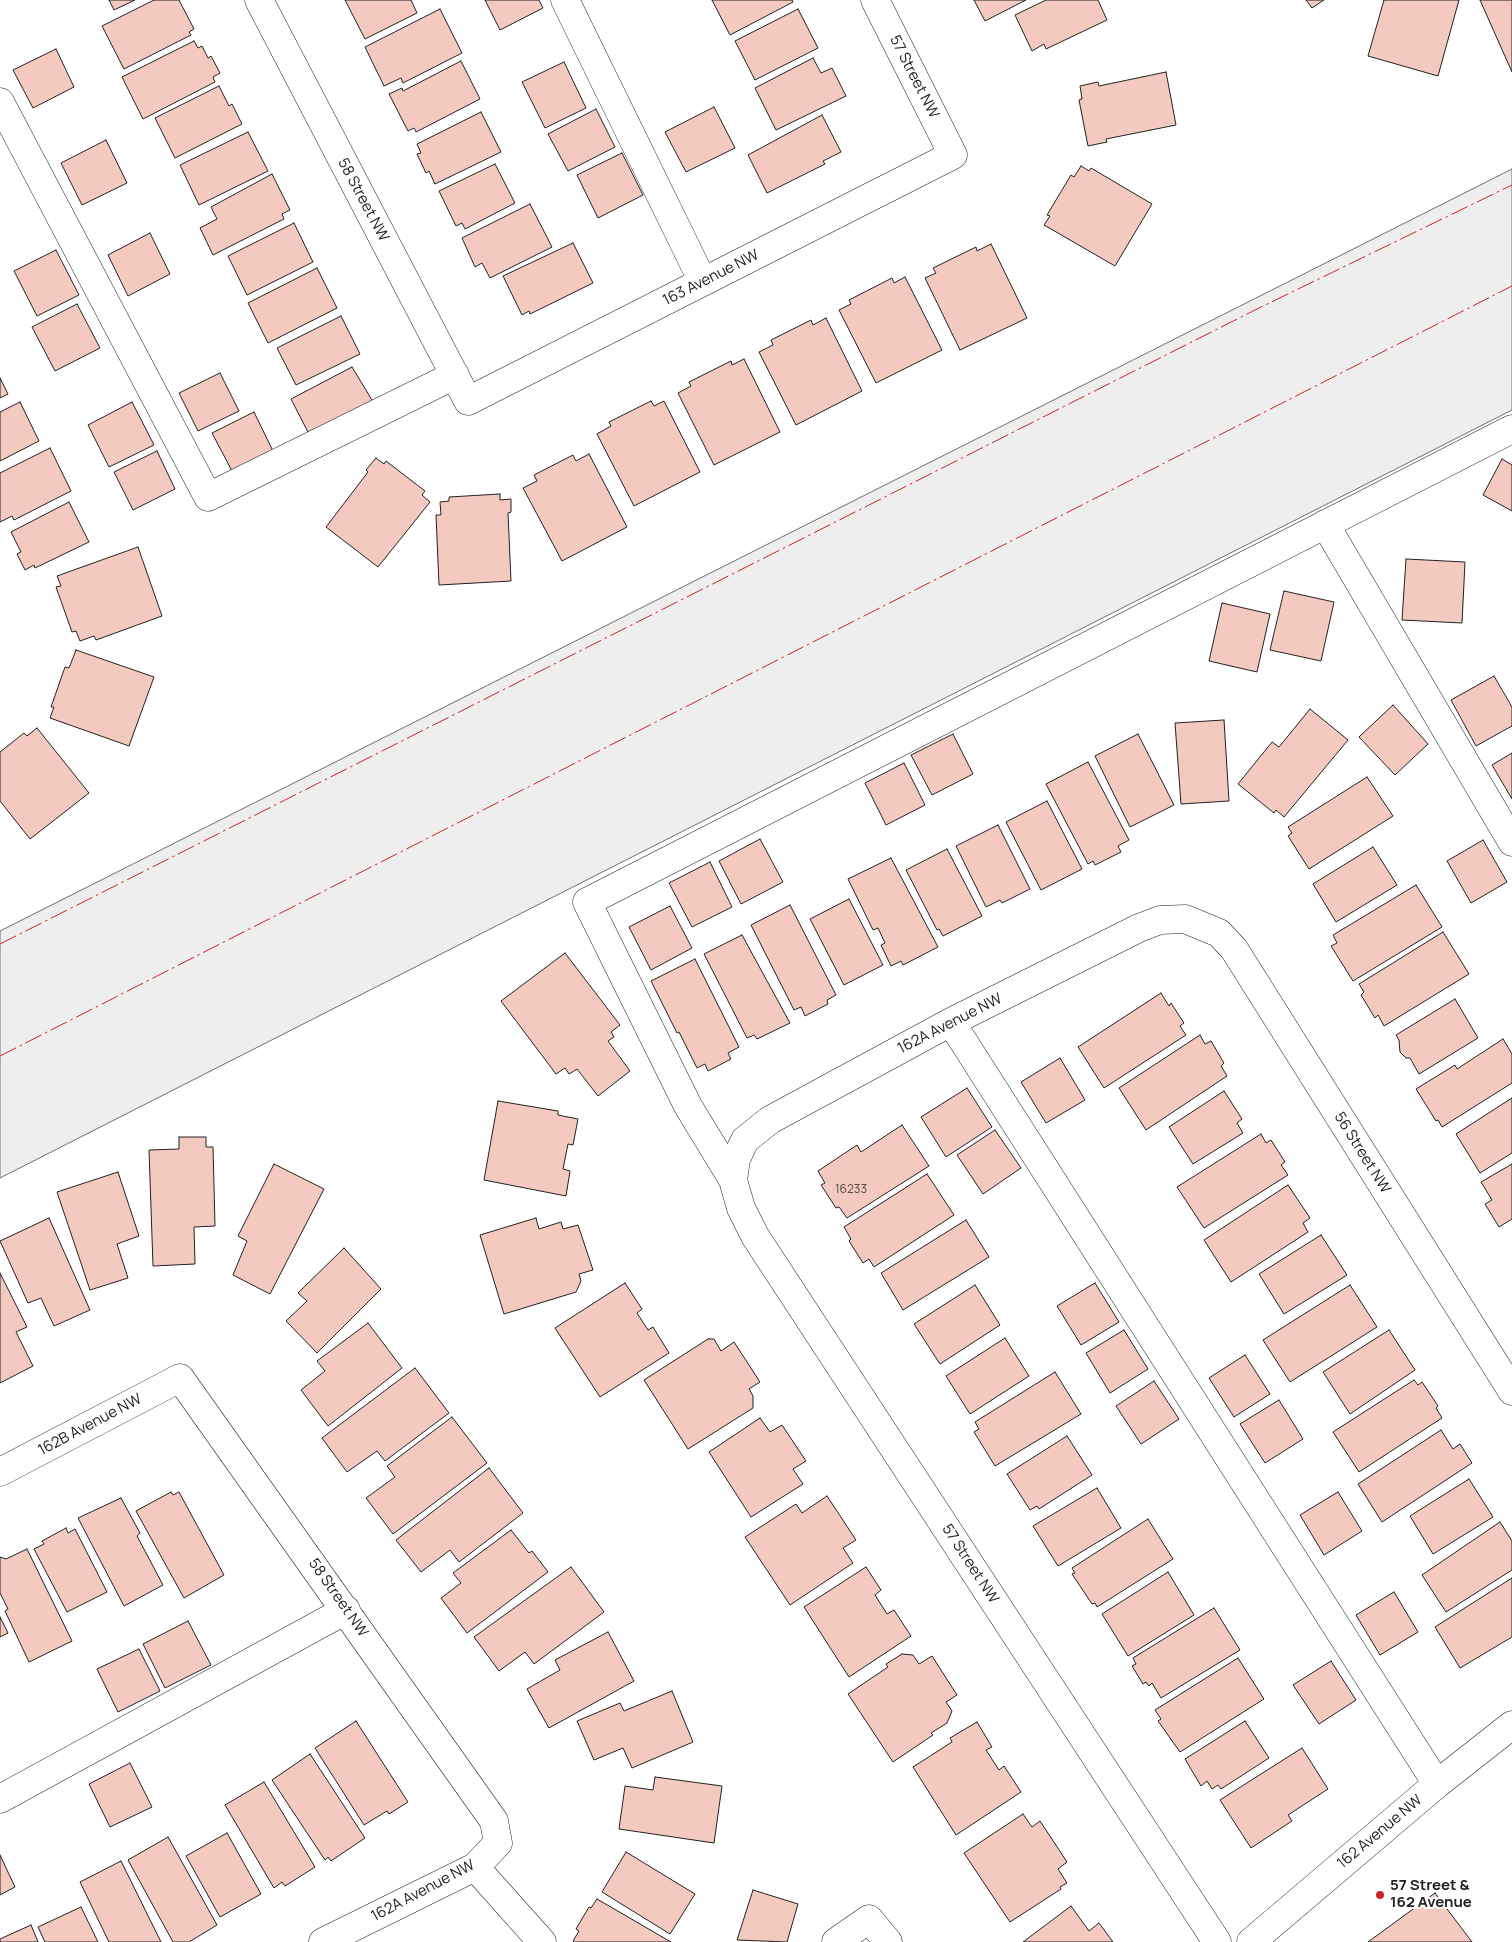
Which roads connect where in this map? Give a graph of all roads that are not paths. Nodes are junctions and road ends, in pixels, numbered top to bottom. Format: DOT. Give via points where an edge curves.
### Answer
graph roads {
  1 [pos="259,0"];
  2 [pos="565,0"];
  3 [pos="875,0"];
  4 [pos="0,102"];
  5 [pos="953,155"];
  6 [pos="702,282"];
  7 [pos="455,375"];
  8 [pos="468,401"];
  9 [pos="1512,429"];
  10 [pos="1325,524"];
  11 [pos="1512,842"];
  12 [pos="1203,925"];
  13 [pos="951,1022"];
  14 [pos="733,1180"];
  15 [pos="180,1378"];
  16 [pos="1512,1391"];
  17 [pos="0,1472"];
  18 [pos="346,1610"];
  19 [pos="1512,1725"];
  20 [pos="1437,1784"];
  21 [pos="0,1799"];
  22 [pos="494,1821"];
  23 [pos="475,1867"];
  24 [pos="323,1942"];
  25 [pos="542,1942"];
  26 [pos="836,1942"];
  27 [pos="888,1942"];
  28 [pos="1217,1942"];
  29 [pos="1251,1942"];
  1 -- 7 [label="street, 58 Street NW"];
  2 -- 6 [label="street"];
  3 -- 5 [label="street, 57 Street NW"];
  4 -- 7 [label="street" via="208,497"];
  5 -- 6 [label="street, 163 Avenue NW"];
  6 -- 8 [label="street, 163 Avenue NW"];
  7 -- 8 [label="street, 58 Street NW"];
  9 -- 10 [label="street"];
  10 -- 11 [label="street"];
  10 -- 14 [label="street" via="587,902 688,1106"];
  12 -- 13 [label="street, 162A Avenue NW" via="1185,919 1160,920"];
  12 -- 16 [label="street, 56 Street NW" via="1219,933 1234,949"];
  13 -- 14 [label="street, 162A Avenue NW" via="770,1120 745,1140 736,1159"];
  13 -- 20 [label="street"];
  14 -- 28 [label="street, 57 Street NW" via="741,1208 755,1236"];
  15 -- 17 [label="street, 162B Avenue NW"];
  15 -- 18 [label="street, 58 Street NW"];
  18 -- 21 [label="street"];
  18 -- 22 [label="street, 58 Street NW"];
  19 -- 20 [label="street, 162 Avenue NW"];
  20 -- 29 [label="street, 162 Avenue NW"];
  22 -- 23 [label="street, 162A Avenue NW" via="498,1843"];
  23 -- 24 [label="street, 162A Avenue NW"];
  23 -- 25 [label="street"];
  26 -- 27 [label="street" via="869,1919"];
}
